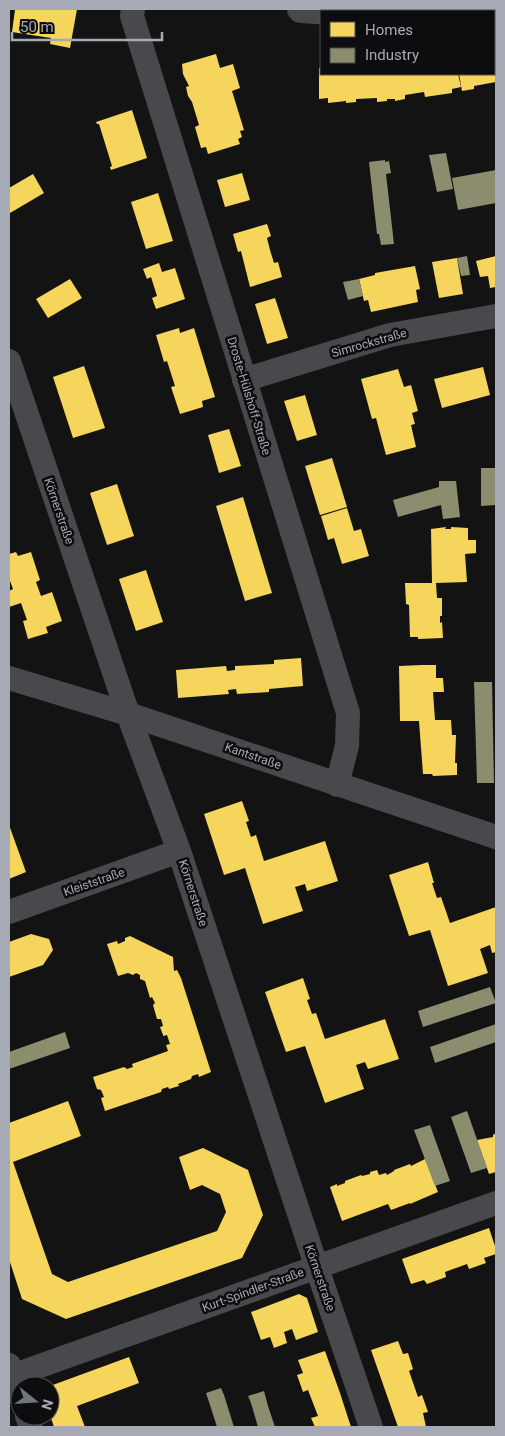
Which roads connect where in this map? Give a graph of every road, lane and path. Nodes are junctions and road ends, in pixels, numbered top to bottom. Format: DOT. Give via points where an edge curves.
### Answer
graph roads {
  1 [pos="133,9"];
  2 [pos="301,9"];
  3 [pos="422,9"];
  4 [pos="320,10"];
  5 [pos="400,10"];
  6 [pos="496,316"];
  7 [pos="9,361"];
  8 [pos="244,380"];
  9 [pos="9,678"];
  10 [pos="128,714"];
  11 [pos="337,785"];
  12 [pos="496,837"];
  13 [pos="179,851"];
  14 [pos="9,912"];
  15 [pos="496,1203"];
  16 [pos="317,1268"];
  17 [pos="19,1376"];
  18 [pos="371,1427"];
  1 -- 8 [label="street, Droste-Hülshoff-Straße" via="132,16"];
  2 -- 4 [label="street"];
  3 -- 5 [label="street"];
  6 -- 8 [label="street, Simrockstraße" via="390,335"];
  7 -- 10 [label="street, Körnerstraße"];
  8 -- 11 [label="street, Droste-Hülshoff-Straße" via="348,713 347,746"];
  9 -- 10 [label="street, Kantstraße"];
  10 -- 11 [label="street, Kantstraße"];
  10 -- 13 [label="street, Körnerstraße"];
  11 -- 12 [label="street, Kantstraße"];
  13 -- 14 [label="street, Kleiststraße"];
  13 -- 16 [label="street, Körnerstraße"];
  15 -- 16 [label="street, Kurt-Spindler-Straße"];
  16 -- 17 [label="street, Kurt-Spindler-Straße"];
  16 -- 18 [label="street, Körnerstraße"];
}
